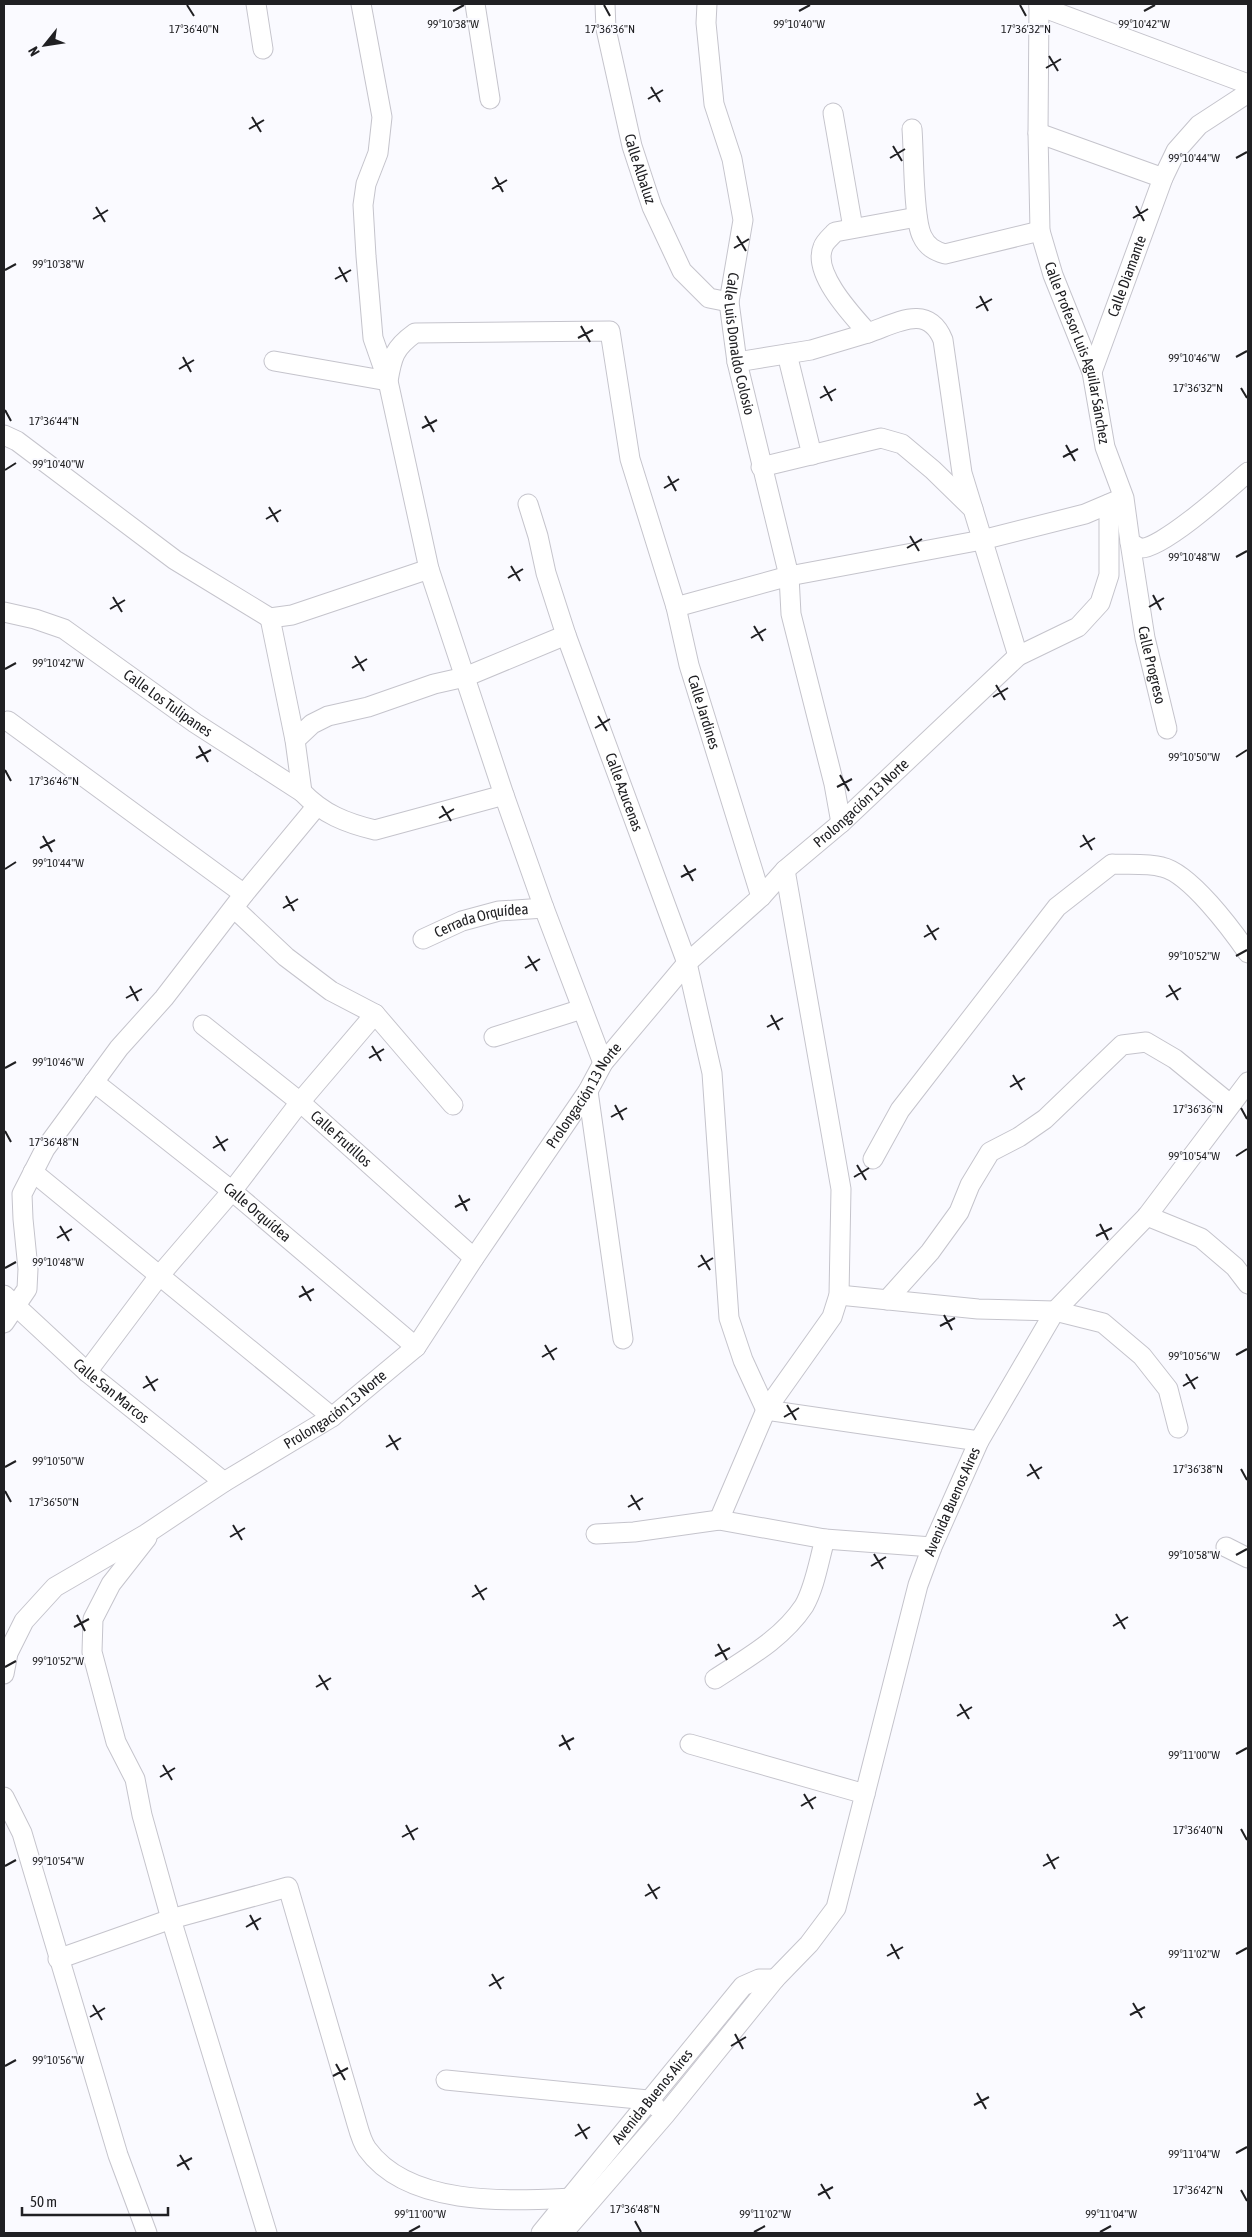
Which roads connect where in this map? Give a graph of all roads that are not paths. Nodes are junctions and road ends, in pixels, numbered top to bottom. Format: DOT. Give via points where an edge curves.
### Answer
graph roads {
  1 [pos="256,4"];
  2 [pos="361,4"];
  3 [pos="475,4"];
  4 [pos="605,4"];
  5 [pos="707,4"];
  6 [pos="1039,5"];
  7 [pos="263,49"];
  8 [pos="1248,84"];
  9 [pos="1248,93"];
  10 [pos="490,99"];
  11 [pos="833,114"];
  12 [pos="912,129"];
  13 [pos="1038,132"];
  14 [pos="1163,178"];
  15 [pos="917,217"];
  16 [pos="853,228"];
  17 [pos="1040,231"];
  18 [pos="729,302"];
  19 [pos="868,333"];
  20 [pos="787,354"];
  21 [pos="274,362"];
  22 [pos="737,362"];
  23 [pos="1092,372"];
  24 [pos="388,381"];
  25 [pos="4,435"];
  26 [pos="812,455"];
  27 [pos="761,468"];
  28 [pos="1248,472"];
  29 [pos="1116,501"];
  30 [pos="528,504"];
  31 [pos="973,509"];
  32 [pos="982,540"];
  33 [pos="1130,542"];
  34 [pos="429,569"];
  35 [pos="789,576"];
  36 [pos="676,607"];
  37 [pos="4,612"];
  38 [pos="270,618"];
  39 [pos="566,635"];
  40 [pos="1018,656"];
  41 [pos="465,677"];
  42 [pos="8,721"];
  43 [pos="1167,729"];
  44 [pos="295,740"];
  45 [pos="302,792"];
  46 [pos="504,795"];
  47 [pos="316,807"];
  48 [pos="840,823"];
  49 [pos="785,870"];
  50 [pos="761,897"];
  51 [pos="239,901"];
  52 [pos="544,908"];
  53 [pos="423,939"];
  54 [pos="1248,953"];
  55 [pos="687,963"];
  56 [pos="582,1009"];
  57 [pos="375,1014"];
  58 [pos="204,1025"];
  59 [pos="494,1036"];
  60 [pos="603,1063"];
  61 [pos="94,1082"];
  62 [pos="1248,1082"];
  63 [pos="588,1091"];
  64 [pos="300,1102"];
  65 [pos="1230,1104"];
  66 [pos="453,1105"];
  67 [pos="873,1159"];
  68 [pos="33,1172"];
  69 [pos="232,1191"];
  70 [pos="1146,1216"];
  71 [pos="474,1258"];
  72 [pos="159,1276"];
  73 [pos="1248,1284"];
  74 [pos="839,1295"];
  75 [pos="10,1300"];
  76 [pos="887,1300"];
  77 [pos="1055,1311"];
  78 [pos="4,1323"];
  79 [pos="623,1340"];
  80 [pos="416,1347"];
  81 [pos="87,1372"];
  82 [pos="766,1410"];
  83 [pos="332,1416"];
  84 [pos="1178,1428"];
  85 [pos="978,1441"];
  86 [pos="224,1482"];
  87 [pos="718,1520"];
  88 [pos="153,1530"];
  89 [pos="596,1534"];
  90 [pos="825,1539"];
  91 [pos="932,1547"];
  92 [pos="1226,1547"];
  93 [pos="1248,1558"];
  94 [pos="6,1653"];
  95 [pos="4,1674"];
  96 [pos="714,1679"];
  97 [pos="690,1744"];
  98 [pos="865,1794"];
  99 [pos="4,1797"];
  100 [pos="171,1920"];
  101 [pos="58,1959"];
  102 [pos="775,1979"];
  103 [pos="446,2080"];
  104 [pos="648,2100"];
  105 [pos="665,2115"];
  106 [pos="572,2198"];
  107 [pos="261,2231"];
  108 [pos="146,2233"];
  109 [pos="541,2233"];
  110 [pos="563,2233"];
  1 -- 7 [label="street"];
  2 -- 24 [label="street" via="382,117 378,153 366,184 363,205 366,256 373,338"];
  3 -- 10 [label="street"];
  4 -- 18 [label="street, Calle Albaluz" via="606,29 630,137 652,207 682,271 709,298"];
  5 -- 18 [label="street, Calle Luis Donaldo Colosio" via="714,104 732,159 743,220"];
  6 -- 8 [label="street"];
  6 -- 13 [label="street, Calle Profesor Luis Aguilar Sánchez"];
  9 -- 14 [label="street, Calle Diamante" via="1199,125 1176,151"];
  11 -- 16 [label="street"];
  12 -- 15 [label="street"];
  13 -- 14 [label="street"];
  13 -- 17 [label="street, Calle Profesor Luis Aguilar Sánchez"];
  14 -- 23 [label="street, Calle Diamante"];
  15 -- 16 [label="street"];
  15 -- 17 [label="street" via="921,236 932,250 945,254"];
  16 -- 19 [label="street" via="835,232 823,247 822,263 827,280"];
  17 -- 23 [label="street, Calle Profesor Luis Aguilar Sánchez" via="1053,275"];
  18 -- 22 [label="street, Calle Luis Donaldo Colosio"];
  19 -- 20 [label="street"];
  19 -- 31 [label="street" via="911,319 928,319 938,327 943,340 962,473"];
  20 -- 22 [label="street"];
  20 -- 26 [label="street"];
  21 -- 24 [label="street"];
  22 -- 27 [label="street, Calle Luis Donaldo Colosio"];
  23 -- 29 [label="street, Calle Profesor Luis Aguilar Sánchez" via="1105,447 1116,474"];
  24 -- 34 [label="street"];
  24 -- 36 [label="street, Calle Jardines" via="392,358 401,343 415,333 610,332 630,459"];
  25 -- 38 [label="street" via="17,441 175,560"];
  26 -- 27 [label="street"];
  26 -- 31 [label="street" via="881,438 902,444"];
  27 -- 35 [label="street, Calle Luis Donaldo Colosio"];
  28 -- 33 [label="street" via="1151,547 1140,548"];
  29 -- 32 [label="street" via="1085,514"];
  29 -- 33 [label="street, Calle Progreso"];
  29 -- 40 [label="street, Prolongación 13 Norte" via="1109,575 1100,603 1078,627"];
  30 -- 39 [label="street, Calle Azucenas"];
  31 -- 32 [label="street"];
  32 -- 35 [label="street"];
  32 -- 40 [label="street"];
  33 -- 43 [label="street, Calle Progreso" via="1145,638"];
  34 -- 38 [label="street" via="292,615"];
  34 -- 41 [label="street"];
  35 -- 36 [label="street"];
  35 -- 48 [label="street, Calle Luis Donaldo Colosio" via="791,614 834,784"];
  36 -- 50 [label="street, Calle Jardines" via="689,665"];
  37 -- 45 [label="street, Calle Los Tulipanes" via="64,629 195,723"];
  38 -- 44 [label="street"];
  39 -- 41 [label="street"];
  39 -- 55 [label="street, Calle Azucenas"];
  40 -- 48 [label="street, Prolongación 13 Norte"];
  41 -- 44 [label="street" via="328,716 312,724"];
  41 -- 46 [label="street"];
  42 -- 51 [label="street"];
  44 -- 45 [label="street"];
  45 -- 47 [label="street, Calle Los Tulipanes"];
  46 -- 47 [label="street" via="375,830 354,825"];
  46 -- 52 [label="street"];
  47 -- 51 [label="street"];
  48 -- 49 [label="street, Prolongación 13 Norte"];
  49 -- 50 [label="street, Prolongación 13 Norte"];
  49 -- 74 [label="street" via="841,1189"];
  50 -- 55 [label="street, Prolongación 13 Norte"];
  51 -- 57 [label="street" via="286,957 331,991"];
  51 -- 61 [label="street"];
  52 -- 53 [label="street, Cerrada Orquídea" via="499,911 462,921"];
  52 -- 56 [label="street"];
  54 -- 67 [label="street" via="1225,921 1185,879 1164,867 1112,864 1057,907 900,1110"];
  55 -- 60 [label="street, Prolongación 13 Norte"];
  55 -- 82 [label="street, Calle Azucenas" via="712,1072 729,1318 743,1360"];
  56 -- 59 [label="street"];
  56 -- 60 [label="street"];
  57 -- 64 [label="street"];
  57 -- 66 [label="street"];
  58 -- 64 [label="street, Calle Frutillos"];
  60 -- 63 [label="street, Prolongación 13 Norte"];
  61 -- 68 [label="street" via="45,1149"];
  61 -- 69 [label="street, Calle Orquídea"];
  62 -- 65 [label="street, Avenida Buenos Aires"];
  63 -- 71 [label="street, Prolongación 13 Norte"];
  63 -- 79 [label="street"];
  64 -- 69 [label="street"];
  64 -- 71 [label="street, Calle Frutillos"];
  65 -- 70 [label="street, Avenida Buenos Aires"];
  65 -- 76 [label="street" via="1175,1059 1146,1042 1122,1045 1045,1119 990,1152 970,1185 959,1212 930,1252"];
  68 -- 72 [label="street"];
  68 -- 75 [label="street" via="22,1194 27,1289"];
  69 -- 72 [label="street"];
  69 -- 80 [label="street, Calle Orquídea"];
  70 -- 73 [label="street" via="1201,1238 1235,1267"];
  70 -- 77 [label="street, Avenida Buenos Aires"];
  71 -- 80 [label="street, Prolongación 13 Norte"];
  72 -- 81 [label="street"];
  72 -- 83 [label="street"];
  74 -- 76 [label="street"];
  74 -- 82 [label="street" via="832,1317"];
  75 -- 78 [label="street"];
  75 -- 81 [label="street, Calle San Marcos"];
  76 -- 77 [label="street" via="978,1309"];
  77 -- 84 [label="street" via="1103,1323 1142,1356 1168,1389"];
  77 -- 85 [label="street, Avenida Buenos Aires"];
  80 -- 83 [label="street, Prolongación 13 Norte"];
  81 -- 86 [label="street, Calle San Marcos"];
  82 -- 85 [label="street"];
  82 -- 87 [label="street"];
  83 -- 86 [label="street, Prolongación 13 Norte"];
  85 -- 91 [label="street, Avenida Buenos Aires"];
  86 -- 88 [label="street, Prolongación 13 Norte"];
  87 -- 89 [label="street"];
  87 -- 90 [label="street"];
  88 -- 94 [label="street, Prolongación 13 Norte" via="55,1587 24,1621"];
  88 -- 100 [label="street" via="111,1584 93,1619 92,1652 116,1742 135,1779"];
  90 -- 91 [label="street"];
  90 -- 96 [label="street" via="804,1605 775,1639"];
  91 -- 98 [label="street, Avenida Buenos Aires" via="918,1585"];
  92 -- 93 [label="street"];
  94 -- 95 [label="street, Prolongación 13 Norte"];
  97 -- 98 [label="street"];
  98 -- 102 [label="street, Avenida Buenos Aires" via="836,1908 809,1944"];
  99 -- 101 [label="street" via="22,1833"];
  100 -- 101 [label="street"];
  100 -- 106 [label="street" via="288,1887 366,2148 388,2172 437,2193 509,2201"];
  100 -- 107 [label="street"];
  101 -- 108 [label="street" via="118,2155"];
  102 -- 104 [label="street, Avenida Buenos Aires" via="759,1979 743,1986"];
  102 -- 105 [label="street, Avenida Buenos Aires"];
  103 -- 104 [label="street"];
  104 -- 105 [label="street"];
  104 -- 106 [label="street, Avenida Buenos Aires"];
  105 -- 110 [label="street, Avenida Buenos Aires"];
  106 -- 109 [label="street, Avenida Buenos Aires"];
}
